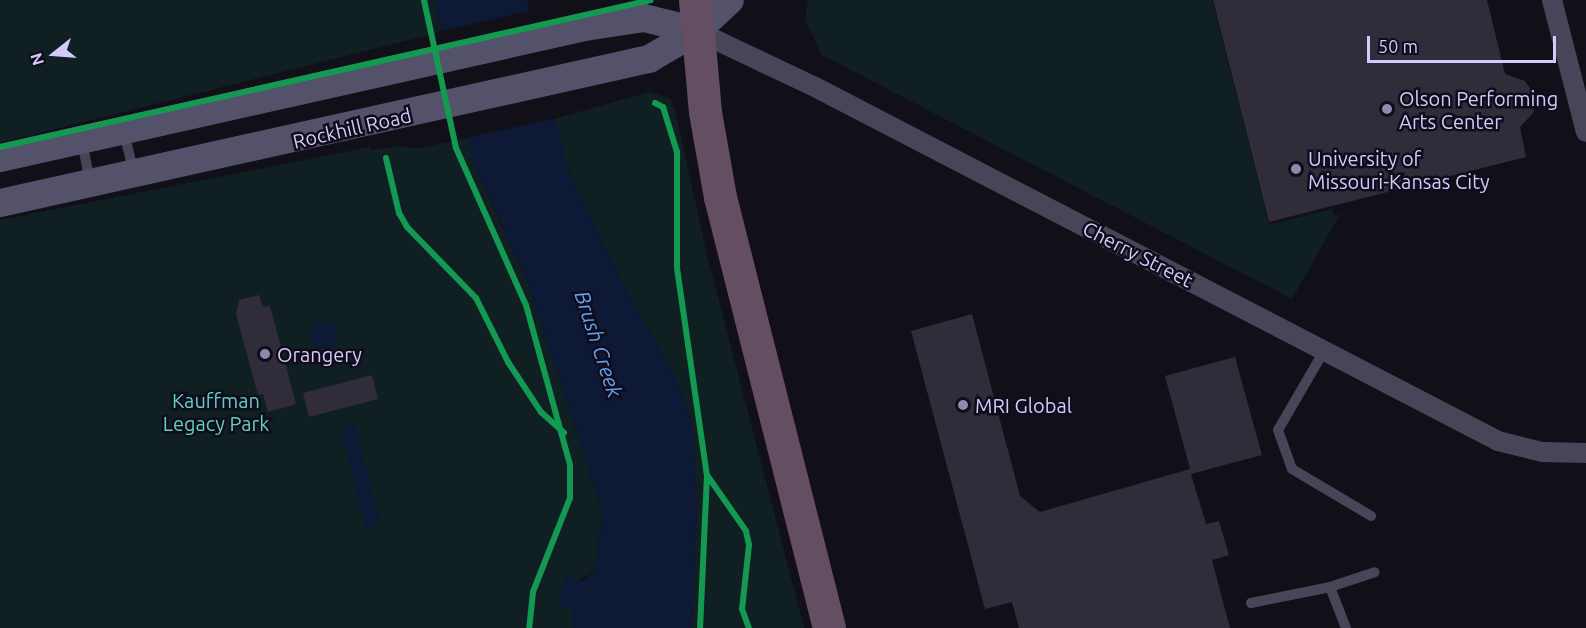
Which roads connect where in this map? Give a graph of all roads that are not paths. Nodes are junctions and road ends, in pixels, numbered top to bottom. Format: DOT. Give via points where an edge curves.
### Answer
graph roads {
  1 [pos="730,0"];
  2 [pos="1552,0"];
  3 [pos="696,15"];
  4 [pos="124,132"];
  5 [pos="1586,132"];
  6 [pos="82,141"];
  7 [pos="0,158"];
  8 [pos="135,176"];
  9 [pos="90,185"];
  10 [pos="0,203"];
  11 [pos="1324,351"];
  12 [pos="1586,453"];
  13 [pos="1371,516"];
  14 [pos="1375,572"];
  15 [pos="1330,587"];
  16 [pos="1251,603"];
  17 [pos="829,628"];
  18 [pos="1346,628"];
  1 -- 3 [label="main road, Rockhill Road"];
  2 -- 5 [label="street"];
  3 -- 4 [label="main road" via="585,27"];
  3 -- 8 [label="main road, Rockhill Road" via="650,59"];
  3 -- 11 [label="street, Cherry Street" via="827,93"];
  3 -- 17 [label="highway" via="720,197"];
  4 -- 6 [label="main road"];
  4 -- 8 [label="lane"];
  6 -- 7 [label="main road"];
  6 -- 9 [label="lane"];
  8 -- 9 [label="main road, Rockhill Road"];
  9 -- 10 [label="main road, Rockhill Road"];
  11 -- 12 [label="street, Cherry Street" via="1498,441 1542,452"];
  11 -- 13 [label="lane" via="1278,430 1292,469"];
  14 -- 15 [label="lane"];
  15 -- 16 [label="lane"];
  15 -- 18 [label="lane"];
}
